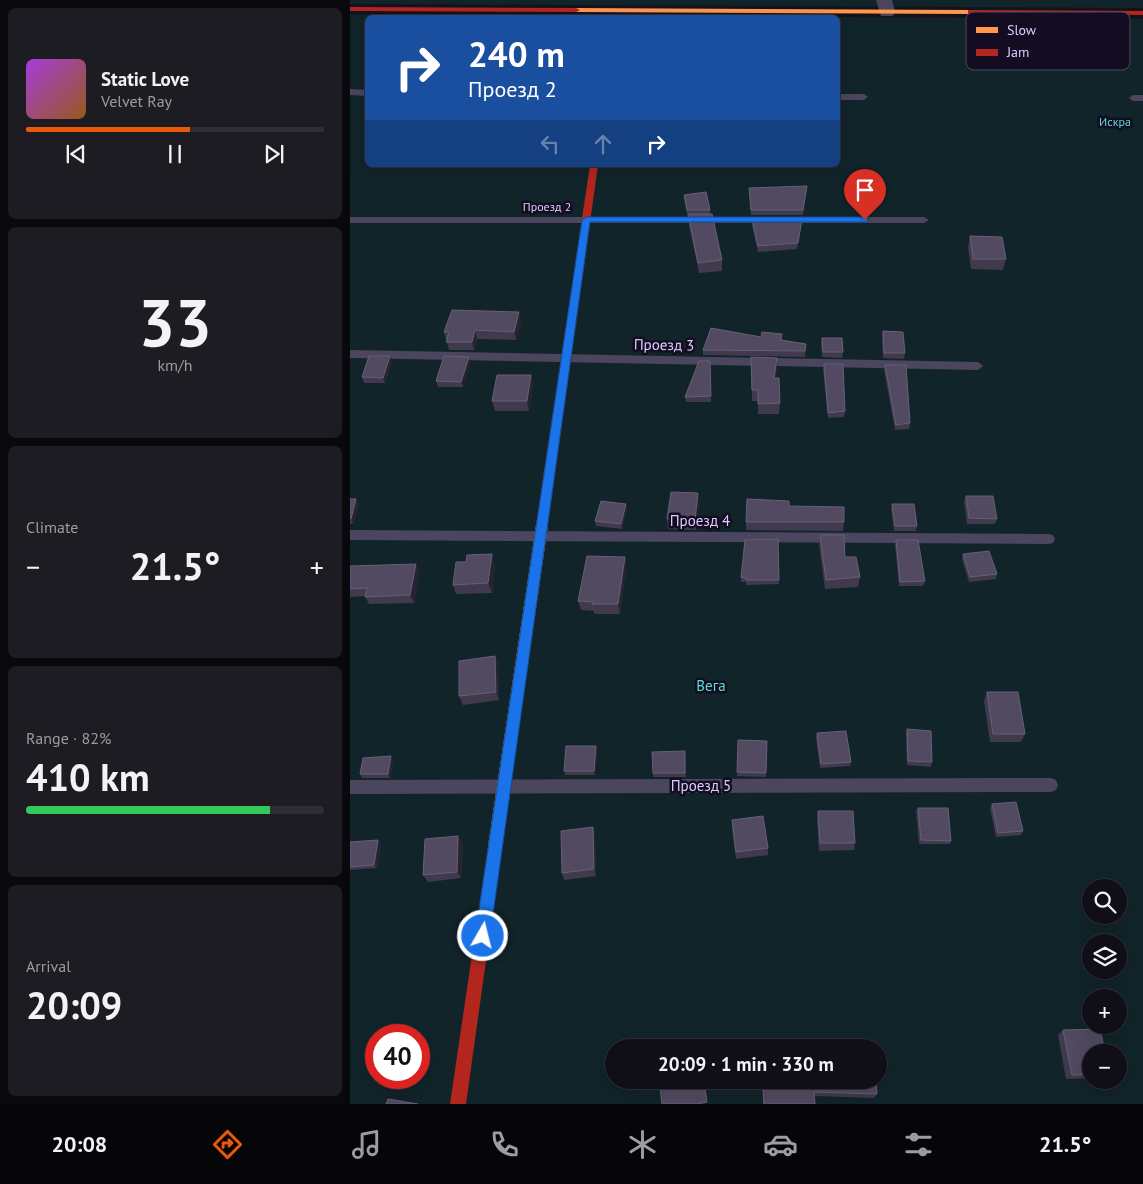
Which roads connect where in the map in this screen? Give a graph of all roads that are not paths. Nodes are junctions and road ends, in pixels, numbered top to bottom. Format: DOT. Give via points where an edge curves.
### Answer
graph roads {
  1 [pos="885,6"];
  2 [pos="350,9"];
  3 [pos="1106,12"];
  4 [pos="1130,13"];
  5 [pos="1143,13"];
  6 [pos="616,14"];
  7 [pos="350,92"];
  8 [pos="365,93"];
  9 [pos="840,97"];
  10 [pos="864,97"];
  11 [pos="1133,98"];
  12 [pos="1143,98"];
  13 [pos="594,167"];
  14 [pos="350,220"];
  15 [pos="586,220"];
  16 [pos="924,220"];
  17 [pos="350,354"];
  18 [pos="566,358"];
  19 [pos="978,366"];
  20 [pos="350,535"];
  21 [pos="541,536"];
  22 [pos="1050,539"];
  23 [pos="1051,785"];
  24 [pos="350,786"];
  25 [pos="504,786"];
  26 [pos="458,1104"];
  1 -- 3 [label="street"];
  1 -- 6 [label="street"];
  2 -- 6 [label="street"];
  4 -- 5 [label="street"];
  7 -- 8 [label="lane"];
  9 -- 10 [label="lane"];
  11 -- 12 [label="lane"];
  13 -- 15 [label="street"];
  14 -- 15 [label="lane, Проезд 2"];
  15 -- 16 [label="lane, Проезд 2"];
  15 -- 18 [label="street"];
  17 -- 18 [label="lane, Проезд 3"];
  18 -- 19 [label="lane, Проезд 3"];
  18 -- 21 [label="street"];
  20 -- 21 [label="lane, Проезд 4"];
  21 -- 22 [label="lane, Проезд 4"];
  21 -- 25 [label="street"];
  23 -- 25 [label="lane, Проезд 5"];
  24 -- 25 [label="lane, Проезд 5"];
  25 -- 26 [label="street"];
}
